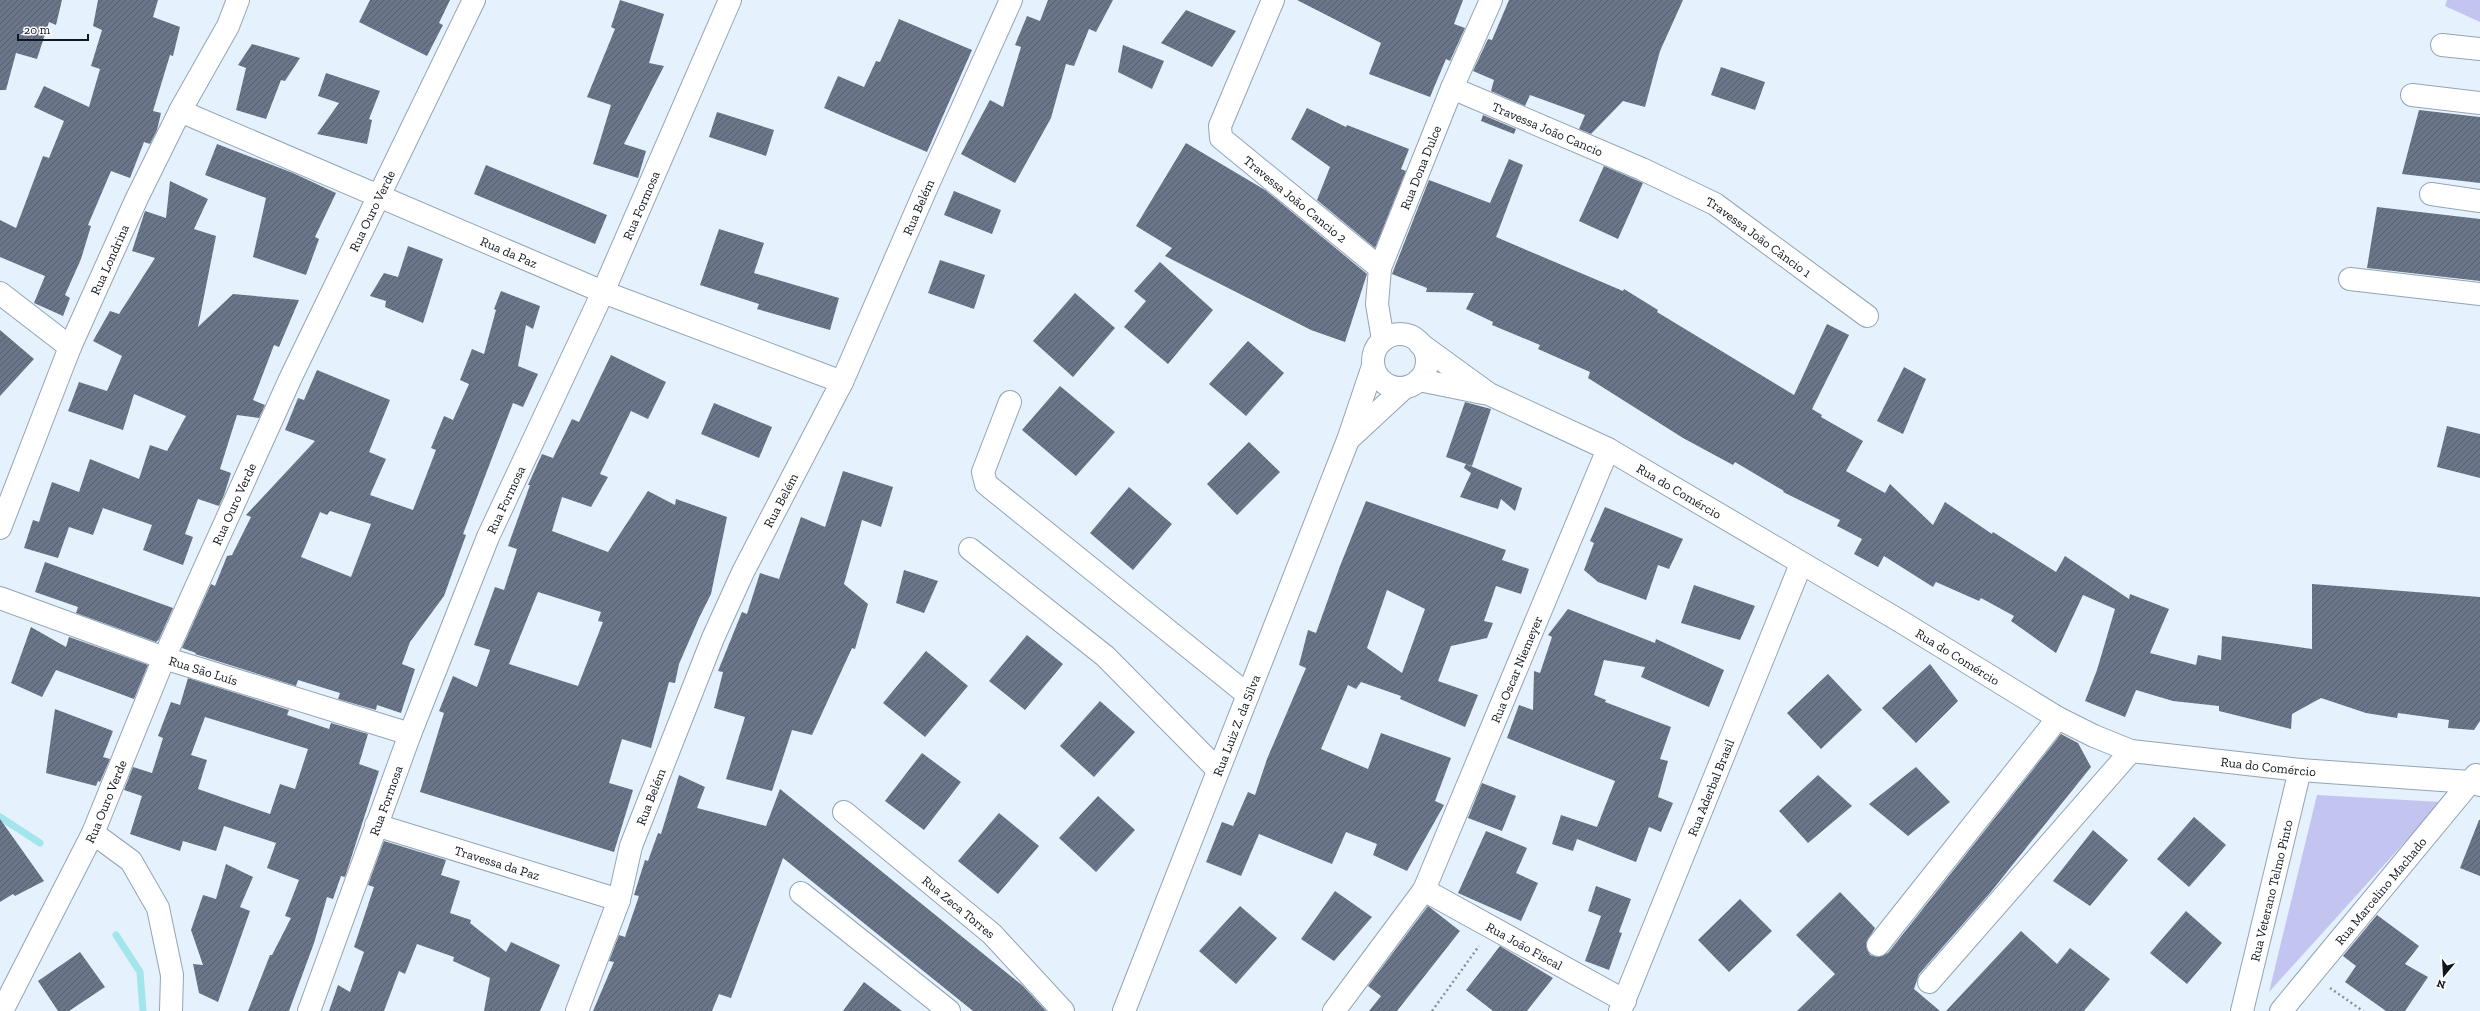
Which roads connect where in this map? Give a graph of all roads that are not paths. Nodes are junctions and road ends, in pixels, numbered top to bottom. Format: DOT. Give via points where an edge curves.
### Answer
graph roads {
  1 [pos="238,0"];
  2 [pos="474,0"];
  3 [pos="730,0"];
  4 [pos="1011,0"];
  5 [pos="1272,0"];
  6 [pos="1491,0"];
  7 [pos="2442,45"];
  8 [pos="2480,49"];
  9 [pos="1452,88"];
  10 [pos="2412,95"];
  11 [pos="2480,103"];
  12 [pos="180,111"];
  13 [pos="1642,169"];
  14 [pos="2431,194"];
  15 [pos="377,197"];
  16 [pos="2480,201"];
  17 [pos="1380,268"];
  18 [pos="2350,279"];
  19 [pos="603,292"];
  20 [pos="0,293"];
  21 [pos="2480,294"];
  22 [pos="1867,316"];
  23 [pos="1383,340"];
  24 [pos="1420,344"];
  25 [pos="70,347"];
  26 [pos="1373,366"];
  27 [pos="842,382"];
  28 [pos="1411,384"];
  29 [pos="1488,394"];
  30 [pos="1010,402"];
  31 [pos="1348,440"];
  32 [pos="1608,449"];
  33 [pos="0,528"];
  34 [pos="970,549"];
  35 [pos="1801,564"];
  36 [pos="0,598"];
  37 [pos="164,658"];
  38 [pos="1248,695"];
  39 [pos="2058,718"];
  40 [pos="410,734"];
  41 [pos="2131,751"];
  42 [pos="1218,770"];
  43 [pos="2300,770"];
  44 [pos="2477,779"];
  45 [pos="844,812"];
  46 [pos="376,825"];
  47 [pos="93,833"];
  48 [pos="1424,890"];
  49 [pos="801,893"];
  50 [pos="619,900"];
  51 [pos="1878,945"];
  52 [pos="1928,982"];
  53 [pos="1622,1006"];
  54 [pos="2,1011"];
  55 [pos="171,1011"];
  56 [pos="309,1011"];
  57 [pos="577,1011"];
  58 [pos="949,1011"];
  59 [pos="1063,1011"];
  60 [pos="1124,1011"];
  61 [pos="1334,1011"];
  62 [pos="2242,1011"];
  63 [pos="2281,1011"];
  1 -- 12 [label="street, Rua Londrina" via="228,26"];
  2 -- 15 [label="street, Rua Ouro Verde"];
  3 -- 19 [label="street, Rua Formosa"];
  4 -- 27 [label="street, Rua Belém" via="924,191"];
  5 -- 17 [label="street, Travessa João Cancio 2" via="1220,126 1221,138"];
  6 -- 9 [label="street, Rua Dona Dulce"];
  7 -- 8 [label="street"];
  9 -- 13 [label="street, Travessa João Cancio"];
  9 -- 17 [label="street, Rua Dona Dulce"];
  10 -- 11 [label="street"];
  12 -- 15 [label="street, Rua da Paz"];
  12 -- 25 [label="street, Rua Londrina" via="137,198"];
  13 -- 22 [label="street, Travessa João Câncio 1" via="1715,204"];
  14 -- 16 [label="street"];
  15 -- 19 [label="street, Rua da Paz"];
  15 -- 37 [label="street, Rua Ouro Verde" via="291,377"];
  17 -- 23 [label="street, Rua Dona Dulce" via="1377,304"];
  18 -- 21 [label="street"];
  19 -- 27 [label="street, Rua da Paz"];
  19 -- 40 [label="street, Rua Formosa" via="488,537"];
  20 -- 25 [label="street"];
  23 -- 24 [label="street" via="1398,334 1414,338"];
  23 -- 26 [label="street" via="1375,352"];
  24 -- 28 [label="street" via="1427,358 1426,366"];
  24 -- 29 [label="street, Rua do Comércio"];
  25 -- 33 [label="street, Rua Londrina"];
  26 -- 28 [label="street" via="1381,380 1395,388"];
  26 -- 31 [label="street, Rua Luiz Z. da Silva"];
  27 -- 50 [label="street, Rua Belém" via="743,572 713,638 631,846"];
  28 -- 29 [label="street, Rua do Comércio"];
  28 -- 31 [label="street, Rua Luiz Z. da Silva"];
  29 -- 32 [label="street, Rua do Comércio"];
  30 -- 38 [label="street" via="984,472 986,484"];
  31 -- 38 [label="street, Rua Luiz Z. da Silva"];
  32 -- 35 [label="street, Rua do Comércio"];
  32 -- 48 [label="street, Rua Oscar Niemeyer"];
  34 -- 42 [label="street" via="1105,656"];
  35 -- 39 [label="street, Rua do Comércio"];
  35 -- 53 [label="street, Rua Aderbal Brasil"];
  36 -- 37 [label="street, Rua São Luís"];
  37 -- 40 [label="street, Rua São Luís"];
  37 -- 47 [label="street, Rua Ouro Verde"];
  38 -- 42 [label="street, Rua Luiz Z. da Silva"];
  39 -- 41 [label="street, Rua do Comércio"];
  39 -- 51 [label="street"];
  40 -- 46 [label="street, Rua Formosa"];
  41 -- 43 [label="street, Rua do Comércio"];
  41 -- 52 [label="street"];
  42 -- 60 [label="street, Rua Luiz Z. da Silva"];
  43 -- 44 [label="street, Rua do Comércio"];
  43 -- 62 [label="street, Rua Veterano Telmo Pinto"];
  44 -- 63 [label="street, Rua Marcelino Machado"];
  45 -- 59 [label="street, Rua Zeca Torres" via="992,934"];
  46 -- 50 [label="street, Travessa da Paz"];
  46 -- 56 [label="street, Rua Formosa"];
  47 -- 54 [label="street, Rua Ouro Verde"];
  47 -- 55 [label="street" via="131,861 158,908 172,975"];
  48 -- 53 [label="street, Rua João Fiscal" via="1493,928"];
  48 -- 61 [label="street, Rua Oscar Niemeyer"];
  49 -- 58 [label="street"];
  50 -- 57 [label="street, Rua Belém"];
}
